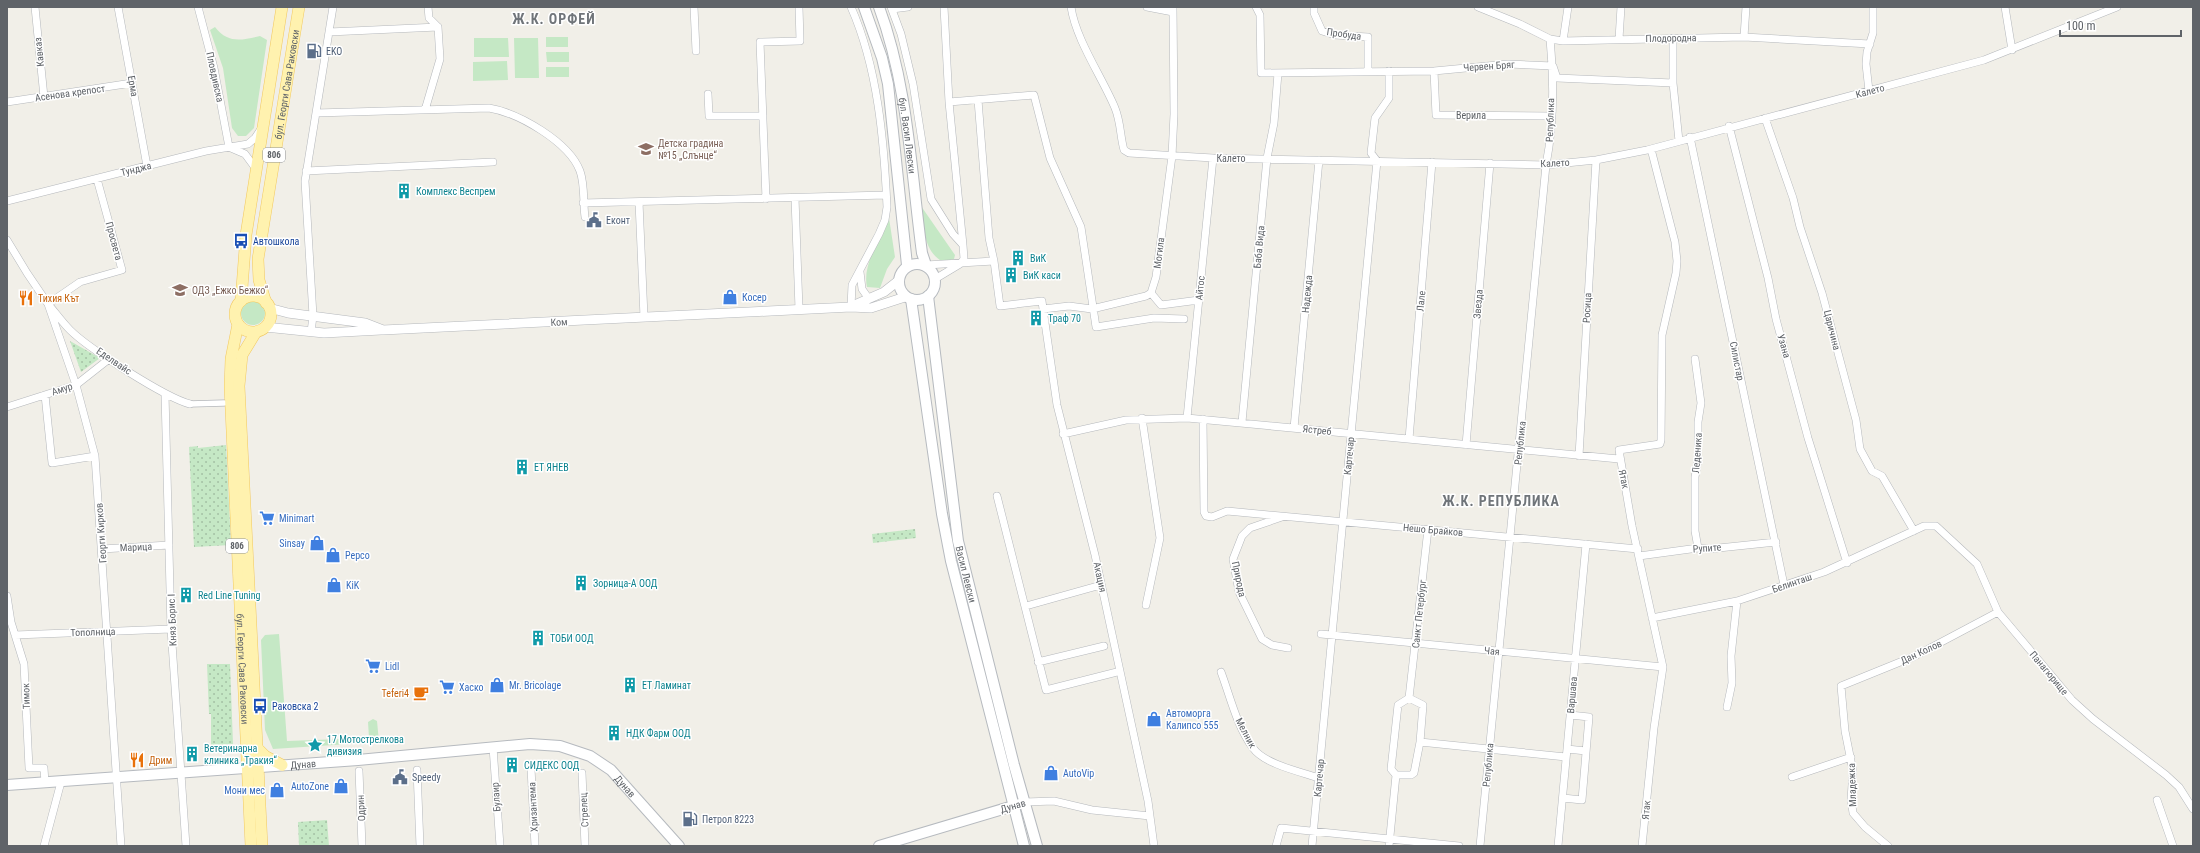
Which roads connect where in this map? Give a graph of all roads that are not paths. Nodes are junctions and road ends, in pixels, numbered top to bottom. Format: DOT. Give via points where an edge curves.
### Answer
graph roads {
  1 [pos="35,7"];
  2 [pos="118,7"];
  3 [pos="198,7"];
  4 [pos="282,7"];
  5 [pos="299,7"];
  6 [pos="332,7"];
  7 [pos="428,7"];
  8 [pos="694,7"];
  9 [pos="799,7"];
  10 [pos="851,7"];
  11 [pos="864,7"];
  12 [pos="878,7"];
  13 [pos="908,7"];
  14 [pos="944,7"];
  15 [pos="1071,7"];
  16 [pos="1147,7"];
  17 [pos="1256,7"];
  18 [pos="1314,7"];
  19 [pos="1478,7"];
  20 [pos="1568,7"];
  21 [pos="1621,7"];
  22 [pos="1746,7"];
  23 [pos="1873,7"];
  24 [pos="2005,7"];
  25 [pos="2117,7"];
  26 [pos="891,8"];
  27 [pos="1173,10"];
  28 [pos="438,27"];
  29 [pos="329,32"];
  30 [pos="1744,37"];
  31 [pos="1619,38"];
  32 [pos="1673,38"];
  33 [pos="1550,39"];
  34 [pos="1563,41"];
  35 [pos="1870,44"];
  36 [pos="2012,50"];
  37 [pos="696,51"];
  38 [pos="1553,66"];
  39 [pos="1389,71"];
  40 [pos="1434,71"];
  41 [pos="1368,72"];
  42 [pos="1278,73"];
  43 [pos="132,83"];
  44 [pos="1673,83"];
  45 [pos="1869,91"];
  46 [pos="708,94"];
  47 [pos="44,97"];
  48 [pos="978,100"];
  49 [pos="7,102"];
  50 [pos="949,102"];
  51 [pos="425,110"];
  52 [pos="316,113"];
  53 [pos="763,116"];
  54 [pos="1551,116"];
  55 [pos="1765,118"];
  56 [pos="263,125"];
  57 [pos="1729,126"];
  58 [pos="1690,137"];
  59 [pos="1679,141"];
  60 [pos="229,148"];
  61 [pos="1651,149"];
  62 [pos="1172,156"];
  63 [pos="1213,158"];
  64 [pos="1267,158"];
  65 [pos="1319,160"];
  66 [pos="1596,160"];
  67 [pos="1377,161"];
  68 [pos="493,162"];
  69 [pos="1432,162"];
  70 [pos="1490,163"];
  71 [pos="1546,164"];
  72 [pos="147,166"];
  73 [pos="257,170"];
  74 [pos="306,171"];
  75 [pos="97,178"];
  76 [pos="886,194"];
  77 [pos="795,198"];
  78 [pos="766,199"];
  79 [pos="7,201"];
  80 [pos="639,202"];
  81 [pos="583,203"];
  82 [pos="585,217"];
  83 [pos="7,240"];
  84 [pos="963,245"];
  85 [pos="994,261"];
  86 [pos="960,264"];
  87 [pos="907,265"];
  88 [pos="926,265"];
  89 [pos="860,272"];
  90 [pos="935,279"];
  91 [pos="898,281"];
  92 [pos="1151,293"];
  93 [pos="928,296"];
  94 [pos="908,298"];
  95 [pos="869,299"];
  96 [pos="1199,300"];
  97 [pos="241,301"];
  98 [pos="48,304"];
  99 [pos="268,305"];
  100 [pos="851,306"];
  101 [pos="799,309"];
  102 [pos="1043,309"];
  103 [pos="1092,309"];
  104 [pos="313,316"];
  105 [pos="644,317"];
  106 [pos="1184,319"];
  107 [pos="238,324"];
  108 [pos="260,329"];
  109 [pos="383,330"];
  110 [pos="310,332"];
  111 [pos="109,359"];
  112 [pos="1695,359"];
  113 [pos="76,385"];
  114 [pos="165,394"];
  115 [pos="45,395"];
  116 [pos="224,403"];
  117 [pos="190,404"];
  118 [pos="7,407"];
  119 [pos="1142,418"];
  120 [pos="1187,418"];
  121 [pos="1203,419"];
  122 [pos="1242,422"];
  123 [pos="1294,428"];
  124 [pos="1063,434"];
  125 [pos="1351,434"];
  126 [pos="1409,439"];
  127 [pos="1466,445"];
  128 [pos="1520,449"];
  129 [pos="96,456"];
  130 [pos="1579,456"];
  131 [pos="1620,459"];
  132 [pos="997,496"];
  133 [pos="1285,516"];
  134 [pos="1343,521"];
  135 [pos="1924,526"];
  136 [pos="1428,529"];
  137 [pos="1914,531"];
  138 [pos="1509,536"];
  139 [pos="1776,542"];
  140 [pos="1586,544"];
  141 [pos="169,545"];
  142 [pos="1698,548"];
  143 [pos="102,549"];
  144 [pos="1638,549"];
  145 [pos="1639,556"];
  146 [pos="1847,563"];
  147 [pos="1101,585"];
  148 [pos="1784,585"];
  149 [pos="7,596"];
  150 [pos="1737,601"];
  151 [pos="1146,605"];
  152 [pos="1026,606"];
  153 [pos="1998,612"];
  154 [pos="1652,618"];
  155 [pos="171,629"];
  156 [pos="106,632"];
  157 [pos="1321,634"];
  158 [pos="1332,635"];
  159 [pos="15,636"];
  160 [pos="1416,643"];
  161 [pos="1104,646"];
  162 [pos="1288,648"];
  163 [pos="1498,651"];
  164 [pos="1576,659"];
  165 [pos="1038,662"];
  166 [pos="1663,667"];
  167 [pos="1221,672"];
  168 [pos="1120,673"];
  169 [pos="1841,686"];
  170 [pos="1409,698"];
  171 [pos="1728,707"];
  172 [pos="1570,715"];
  173 [pos="1420,742"];
  174 [pos="257,748"];
  175 [pos="493,748"];
  176 [pos="1567,749"];
  177 [pos="1489,750"];
  178 [pos="1586,751"];
  179 [pos="1566,757"];
  180 [pos="1851,757"];
  181 [pos="282,765"];
  182 [pos="252,768"];
  183 [pos="531,768"];
  184 [pos="417,770"];
  185 [pos="359,771"];
  186 [pos="180,773"];
  187 [pos="582,773"];
  188 [pos="1396,775"];
  189 [pos="117,777"];
  190 [pos="1792,777"];
  191 [pos="1319,778"];
  192 [pos="61,782"];
  193 [pos="45,783"];
  194 [pos="7,785"];
  195 [pos="1562,798"];
  196 [pos="2157,800"];
  197 [pos="1025,802"];
  198 [pos="1013,805"];
  199 [pos="2193,809"];
  200 [pos="1150,816"];
  201 [pos="1314,832"];
  202 [pos="1390,842"];
  203 [pos="44,846"];
  204 [pos="121,846"];
  205 [pos="186,846"];
  206 [pos="251,846"];
  207 [pos="262,846"];
  208 [pos="362,846"];
  209 [pos="420,846"];
  210 [pos="500,846"];
  211 [pos="535,846"];
  212 [pos="586,846"];
  213 [pos="679,846"];
  214 [pos="879,846"];
  215 [pos="1024,846"];
  216 [pos="1037,846"];
  217 [pos="1154,846"];
  218 [pos="1276,846"];
  219 [pos="1312,846"];
  220 [pos="1459,846"];
  221 [pos="1480,846"];
  222 [pos="1558,846"];
  223 [pos="1642,846"];
  224 [pos="1888,846"];
  225 [pos="2173,846"];
  1 -- 47 [label="street, Кавказ"];
  2 -- 43 [label="street, Ерма"];
  3 -- 60 [label="street, Пловдивска"];
  4 -- 56 [label="main road, бул. Георги Сава Раковски / 806"];
  5 -- 99 [label="main road, бул. Георги Сава Раковски / 806" via="258,259 259,280"];
  6 -- 29 [label="street"];
  7 -- 28 [label="street" via="429,18"];
  8 -- 37 [label="street"];
  9 -- 53 [label="street" via="800,41 760,42"];
  10 -- 76 [label="street" via="874,76"];
  11 -- 87 [label="main road, бул. Васил Левски" via="882,58 888,84"];
  12 -- 88 [label="main road, бул. Васил Левски" via="900,81 922,253"];
  13 -- 26 [label="street"];
  14 -- 50 [label="street"];
  15 -- 62 [label="street, Калето" via="1079,35 1115,108 1121,125 1124,150 1129,153"];
  16 -- 27 [label="street"];
  17 -- 42 [label="street, Червен Бряг" via="1260,15 1262,73"];
  18 -- 41 [label="street, Пробуда" via="1322,31 1368,38"];
  19 -- 33 [label="street, Плодородна"];
  20 -- 34 [label="street"];
  21 -- 31 [label="street"];
  22 -- 30 [label="street"];
  23 -- 35 [label="street" via="1873,33"];
  24 -- 36 [label="street"];
  25 -- 36 [label="street, Калето"];
  26 -- 84 [label="street" via="908,60 931,199"];
  27 -- 62 [label="street, Могила"];
  28 -- 29 [label="street"];
  28 -- 51 [label="street" via="440,59"];
  29 -- 52 [label="street"];
  30 -- 32 [label="street, Плодородна"];
  30 -- 35 [label="street, Плодородна"];
  31 -- 32 [label="street, Плодородна"];
  31 -- 34 [label="street, Плодородна"];
  32 -- 44 [label="street"];
  33 -- 34 [label="street, Плодородна"];
  33 -- 38 [label="street, Република"];
  35 -- 45 [label="street" via="1866,64"];
  36 -- 45 [label="street, Калето"];
  38 -- 40 [label="street, Червен Бряг" via="1508,64"];
  38 -- 44 [label="street" via="1557,78"];
  38 -- 54 [label="street, Република"];
  39 -- 40 [label="street, Червен Бряг"];
  39 -- 41 [label="street, Червен Бряг"];
  39 -- 67 [label="street, Картечар" via="1389,98 1375,118 1371,153"];
  40 -- 54 [label="street, Верила" via="1436,115"];
  41 -- 42 [label="street, Червен Бряг"];
  42 -- 64 [label="street, Баба Вида" via="1274,123"];
  43 -- 47 [label="street, Асенова крепост"];
  43 -- 72 [label="street, Ерма"];
  44 -- 59 [label="street"];
  45 -- 55 [label="street, Калето"];
  46 -- 53 [label="street" via="709,116"];
  47 -- 49 [label="street, Асенова крепост"];
  48 -- 50 [label="street"];
  48 -- 85 [label="street" via="989,238"];
  48 -- 103 [label="street" via="1034,95 1050,158 1081,227"];
  50 -- 84 [label="street"];
  51 -- 52 [label="street"];
  51 -- 81 [label="street" via="489,108 514,115 572,156 580,173"];
  52 -- 74 [label="street"];
  53 -- 78 [label="street"];
  54 -- 71 [label="street, Република" via="1551,141"];
  55 -- 57 [label="street, Калето"];
  55 -- 137 [label="street, Царичина" via="1822,293 1856,420 1860,449 1872,471 1882,476"];
  56 -- 60 [label="street, Тунджа" via="248,144"];
  56 -- 73 [label="main road, бул. Георги Сава Раковски / 806"];
  57 -- 58 [label="street, Калето"];
  57 -- 146 [label="street, Узана" via="1808,438"];
  58 -- 59 [label="street, Калето"];
  58 -- 139 [label="street, Силистар" via="1764,498"];
  59 -- 61 [label="street, Калето"];
  60 -- 72 [label="street, Тунджа"];
  60 -- 73 [label="street" via="245,154"];
  61 -- 66 [label="street, Калето"];
  61 -- 131 [label="street, Ятак" via="1675,242 1677,261 1662,335 1661,440 1660,444 1619,450"];
  62 -- 63 [label="street, Калето"];
  62 -- 92 [label="street, Могила" via="1156,277"];
  63 -- 64 [label="street, Калето"];
  63 -- 96 [label="street, Айтос"];
  64 -- 65 [label="street, Калето"];
  64 -- 122 [label="street, Баба Вида"];
  65 -- 67 [label="street, Калето"];
  65 -- 123 [label="street, Надежда"];
  66 -- 71 [label="street, Калето"];
  66 -- 130 [label="street, Росица"];
  67 -- 69 [label="street, Калето"];
  67 -- 125 [label="street, Картечар"];
  68 -- 74 [label="street"];
  69 -- 70 [label="street, Калето"];
  69 -- 126 [label="street, Лале"];
  70 -- 71 [label="street, Калето"];
  70 -- 127 [label="street, Звезда"];
  71 -- 128 [label="street, Република"];
  72 -- 75 [label="street, Тунджа"];
  73 -- 97 [label="main road, бул. Георги Сава Раковски / 806" via="246,235"];
  74 -- 104 [label="street"];
  75 -- 79 [label="street, Тунджа"];
  75 -- 98 [label="street, Просвета" via="122,270 80,282"];
  76 -- 77 [label="street"];
  76 -- 89 [label="street" via="885,220"];
  77 -- 78 [label="street"];
  77 -- 101 [label="street"];
  78 -- 80 [label="street"];
  80 -- 81 [label="street"];
  80 -- 105 [label="street"];
  81 -- 82 [label="street"];
  83 -- 98 [label="street, Георги Кирков"];
  84 -- 86 [label="street" via="964,258"];
  85 -- 86 [label="street"];
  85 -- 102 [label="street" via="1000,306 1042,301"];
  86 -- 88 [label="street"];
  86 -- 90 [label="street"];
  87 -- 88 [label="main road"];
  87 -- 91 [label="main road"];
  88 -- 90 [label="main road"];
  89 -- 95 [label="street" via="862,290"];
  89 -- 100 [label="street" via="852,285"];
  90 -- 93 [label="main road" via="932,292"];
  91 -- 94 [label="main road" via="900,290"];
  91 -- 95 [label="street"];
  92 -- 96 [label="street" via="1162,305"];
  92 -- 103 [label="street"];
  93 -- 94 [label="main road" via="917,300"];
  93 -- 197 [label="main road, Васил Левски" via="958,541"];
  94 -- 100 [label="street" via="871,308"];
  94 -- 198 [label="main road, Васил Левски" via="951,561"];
  95 -- 100 [label="street"];
  96 -- 120 [label="street, Айтос"];
  97 -- 99 [label="main road" via="256,297"];
  97 -- 107 [label="main road, 806" via="235,309"];
  98 -- 111 [label="street, Еделвайс" via="71,331"];
  98 -- 113 [label="street, Георги Кирков"];
  99 -- 104 [label="street, Ком" via="284,312"];
  99 -- 108 [label="main road, 806" via="270,319"];
  100 -- 101 [label="street, Ком"];
  101 -- 105 [label="street, Ком"];
  102 -- 103 [label="street" via="1069,306"];
  102 -- 124 [label="street, Акация"];
  103 -- 106 [label="street" via="1096,327 1154,318"];
  104 -- 109 [label="street, Ком" via="365,323"];
  104 -- 110 [label="street"];
  105 -- 109 [label="street, Ком"];
  107 -- 108 [label="main road" via="246,331"];
  107 -- 182 [label="main road, бул. Георги Сава Раковски / 806" via="231,359 230,387"];
  108 -- 110 [label="street"];
  108 -- 174 [label="main road, бул. Георги Сава Раковски / 806" via="242,355 239,386"];
  109 -- 110 [label="street"];
  111 -- 113 [label="street, Амур"];
  111 -- 114 [label="street, Еделвайс"];
  112 -- 142 [label="street, Леденика" via="1701,403 1695,477 1695,531"];
  113 -- 115 [label="street, Амур"];
  113 -- 129 [label="street, Георги Кирков"];
  114 -- 117 [label="street, Еделвайс"];
  114 -- 141 [label="street, Княз Борис I"];
  115 -- 118 [label="street, Амур"];
  115 -- 129 [label="street" via="52,463"];
  116 -- 117 [label="street"];
  119 -- 120 [label="street, Ястреб"];
  119 -- 124 [label="street, Ястреб"];
  119 -- 151 [label="street" via="1160,538"];
  120 -- 121 [label="street, Ястреб"];
  121 -- 122 [label="street, Ястреб"];
  121 -- 133 [label="street, Нешо Брайков" via="1206,516 1212,517 1227,511"];
  122 -- 123 [label="street, Ястреб"];
  123 -- 125 [label="street, Ястреб"];
  124 -- 147 [label="street, Акация" via="1087,518"];
  125 -- 126 [label="street, Ястреб"];
  125 -- 134 [label="street, Картечар"];
  126 -- 127 [label="street, Ястреб"];
  127 -- 128 [label="street, Ястреб"];
  128 -- 130 [label="street, Ястреб"];
  128 -- 138 [label="street, Република"];
  129 -- 143 [label="street, Георги Кирков"];
  130 -- 131 [label="street, Ястреб"];
  131 -- 144 [label="street, Ятак"];
  132 -- 152 [label="street"];
  133 -- 134 [label="street, Нешо Брайков"];
  133 -- 162 [label="street, Природа" via="1250,528 1242,536 1233,559 1239,592 1262,639 1272,645"];
  134 -- 136 [label="street, Нешо Брайков"];
  134 -- 158 [label="street, Картечар"];
  135 -- 137 [label="street, Белинташ"];
  135 -- 153 [label="street, Панагюрище" via="1936,526 1978,564"];
  136 -- 138 [label="street, Нешо Брайков"];
  136 -- 160 [label="street, Санкт Петербург"];
  137 -- 146 [label="street, Белинташ"];
  138 -- 140 [label="street, Нешо Брайков"];
  138 -- 163 [label="street, Република"];
  139 -- 142 [label="street, Рупите"];
  139 -- 148 [label="street, Силистар"];
  140 -- 144 [label="street, Нешо Брайков"];
  140 -- 164 [label="street, Варшава"];
  141 -- 143 [label="street, Марица"];
  141 -- 155 [label="street, Княз Борис I"];
  142 -- 145 [label="street, Рупите"];
  143 -- 156 [label="street, Георги Кирков"];
  144 -- 145 [label="street, Ятак"];
  145 -- 154 [label="street, Ятак"];
  146 -- 148 [label="street, Белинташ"];
  147 -- 152 [label="street"];
  147 -- 168 [label="street, Акация"];
  148 -- 150 [label="street, Белинташ"];
  149 -- 159 [label="street, Тимок" via="10,622"];
  150 -- 154 [label="street, Белинташ"];
  150 -- 171 [label="street"];
  152 -- 165 [label="street"];
  153 -- 169 [label="street, Дан Колов" via="1926,651"];
  153 -- 199 [label="street, Панагюрище" via="2072,700 2166,775 2179,787"];
  154 -- 166 [label="street, Ятак"];
  155 -- 156 [label="street, Тополница"];
  155 -- 186 [label="street, Княз Борис I"];
  156 -- 159 [label="street, Тополница"];
  156 -- 189 [label="street, Георги Кирков"];
  157 -- 158 [label="street, Чая"];
  158 -- 160 [label="street, Чая"];
  158 -- 191 [label="street, Картечар"];
  159 -- 193 [label="street, Тимок" via="24,664 29,768 44,768"];
  160 -- 163 [label="street, Чая"];
  160 -- 170 [label="street, Санкт Петербург"];
  161 -- 165 [label="street"];
  163 -- 164 [label="street, Чая"];
  163 -- 177 [label="street, Република"];
  164 -- 166 [label="street, Чая"];
  164 -- 172 [label="street, Варшава"];
  165 -- 168 [label="street" via="1046,690"];
  166 -- 223 [label="street, Ятак"];
  167 -- 191 [label="street, Мелник" via="1253,749 1270,761"];
  168 -- 200 [label="street, Акация"];
  169 -- 180 [label="street, Младежка" via="1845,730"];
  170 -- 173 [label="street" via="1423,705"];
  170 -- 188 [label="street" via="1398,705 1391,769"];
  172 -- 176 [label="street, Варшава"];
  172 -- 178 [label="street" via="1589,717"];
  173 -- 177 [label="street"];
  173 -- 188 [label="street" via="1414,773"];
  174 -- 181 [label="main road" via="265,756"];
  174 -- 182 [label="main road, бул. Георги Сава Раковски / 806"];
  175 -- 181 [label="main road, Дунав"];
  175 -- 210 [label="street, Булаир"];
  175 -- 213 [label="main road, Дунав" via="530,744 560,746 590,756 620,778"];
  176 -- 178 [label="street"];
  176 -- 179 [label="street, Варшава"];
  177 -- 179 [label="street"];
  177 -- 221 [label="street, Република"];
  178 -- 195 [label="street" via="1582,800"];
  179 -- 195 [label="street, Варшава"];
  180 -- 190 [label="street"];
  180 -- 224 [label="street, Младежка" via="1853,813"];
  181 -- 182 [label="main road, Дунав"];
  182 -- 186 [label="main road, Дунав"];
  182 -- 206 [label="main road, бул. Георги Сава Раковски / 806"];
  182 -- 207 [label="main road, бул. Георги Сава Раковски / 806"];
  183 -- 211 [label="street, Хризантема"];
  184 -- 209 [label="street"];
  185 -- 208 [label="street, Одрин"];
  186 -- 189 [label="main road, Дунав"];
  186 -- 205 [label="street, Княз Борис I"];
  187 -- 212 [label="street, Стрелец"];
  188 -- 202 [label="street"];
  189 -- 192 [label="main road, Дунав"];
  189 -- 204 [label="street, Георги Кирков"];
  191 -- 201 [label="street, Картечар"];
  192 -- 193 [label="main road, Дунав"];
  192 -- 203 [label="street"];
  193 -- 194 [label="main road, Дунав"];
  195 -- 222 [label="street, Варшава"];
  196 -- 225 [label="street"];
  197 -- 198 [label="main road, Дунав"];
  197 -- 200 [label="street, Дунав" via="1054,801 1092,810"];
  197 -- 216 [label="main road, Васил Левски"];
  198 -- 214 [label="main road, Дунав"];
  198 -- 215 [label="main road, Васил Левски"];
  200 -- 217 [label="street, Акация"];
  201 -- 202 [label="street"];
  201 -- 218 [label="street" via="1281,828"];
  201 -- 219 [label="street, Картечар"];
  202 -- 220 [label="street"];
}
